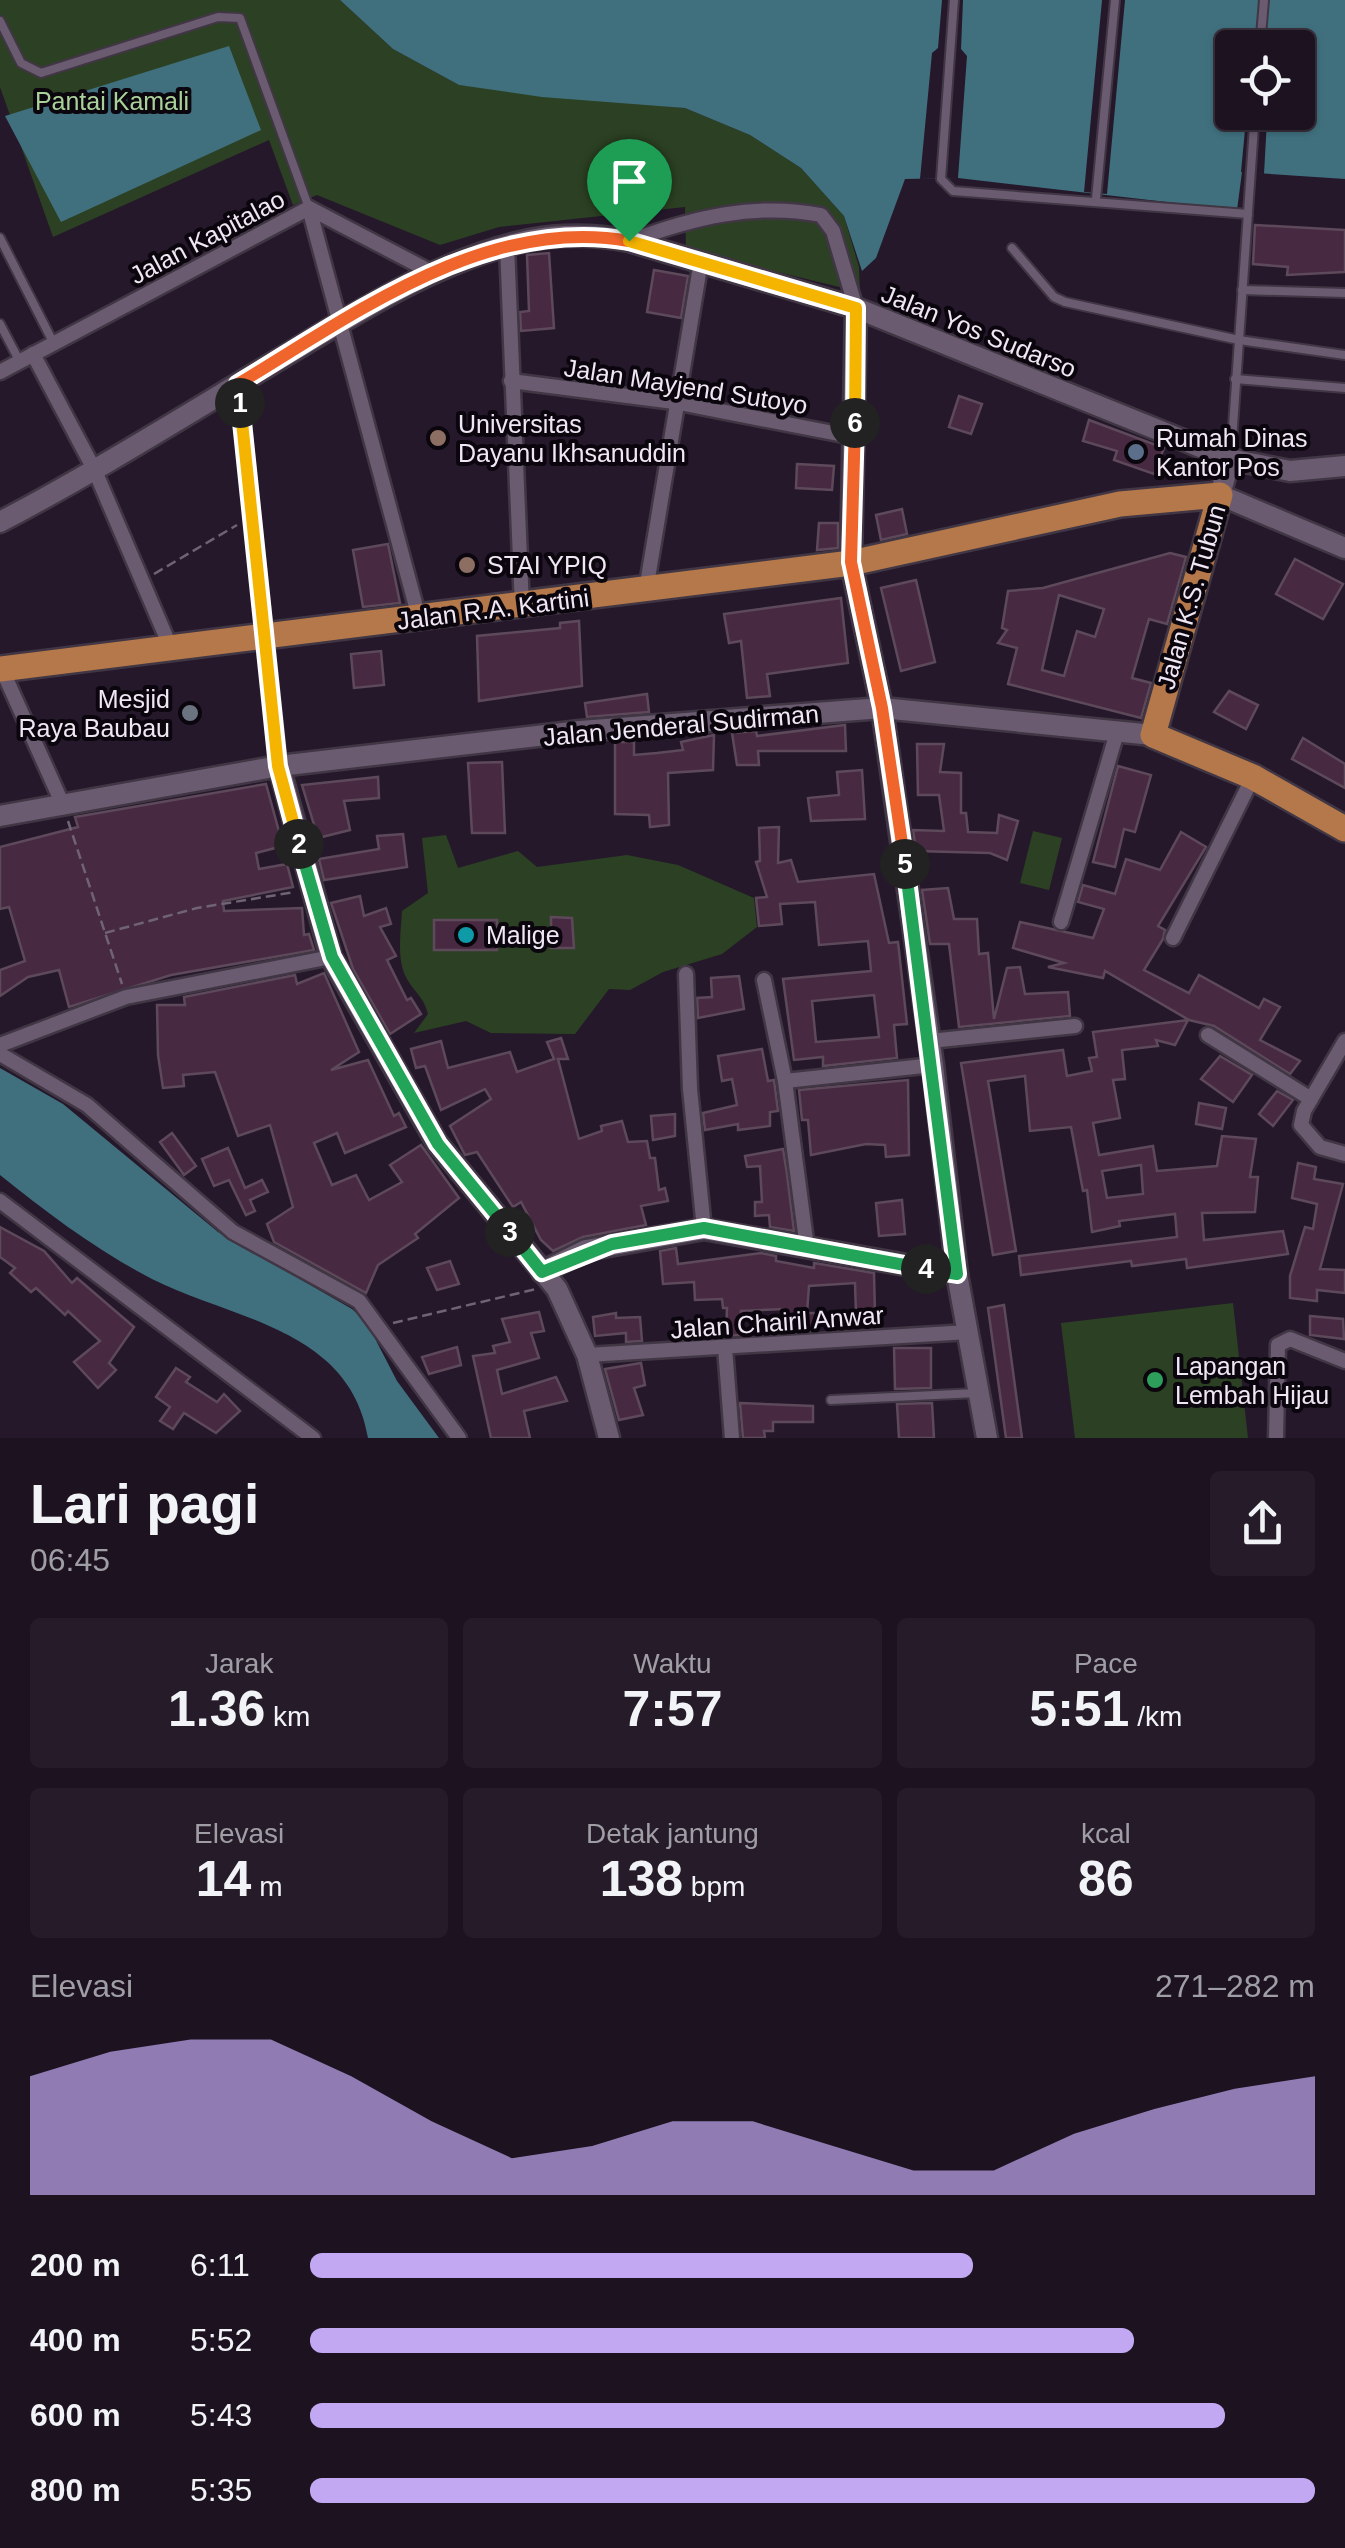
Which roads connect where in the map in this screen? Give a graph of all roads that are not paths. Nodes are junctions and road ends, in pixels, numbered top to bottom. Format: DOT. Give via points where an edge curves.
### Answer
graph roads {
  1 [pos="954,0"];
  2 [pos="1115,0"];
  3 [pos="1264,0"];
  4 [pos="0,21"];
  5 [pos="1262,30"];
  6 [pos="1254,130"];
  7 [pos="1096,200"];
  8 [pos="309,208"];
  9 [pos="1248,214"];
  10 [pos="0,238"];
  11 [pos="629,241"];
  12 [pos="507,246"];
  13 [pos="1012,248"];
  14 [pos="702,260"];
  15 [pos="436,274"];
  16 [pos="1242,290"];
  17 [pos="1345,293"];
  18 [pos="856,308"];
  19 [pos="340,322"];
  20 [pos="1,329"];
  21 [pos="1239,340"];
  22 [pos="53,342"];
  23 [pos="34,354"];
  24 [pos="1345,355"];
  25 [pos="20,362"];
  26 [pos="0,372"];
  27 [pos="1236,380"];
  28 [pos="511,381"];
  29 [pos="238,384"];
  30 [pos="1345,388"];
  31 [pos="674,402"];
  32 [pos="854,437"];
  33 [pos="1230,459"];
  34 [pos="1345,466"];
  35 [pos="96,472"];
  36 [pos="1220,495"];
  37 [pos="0,522"];
  38 [pos="1345,548"];
  39 [pos="851,562"];
  40 [pos="646,591"];
  41 [pos="522,607"];
  42 [pos="419,618"];
  43 [pos="265,636"];
  44 [pos="170,646"];
  45 [pos="1,667"];
  46 [pos="882,708"];
  47 [pos="1118,729"];
  48 [pos="1153,735"];
  49 [pos="278,766"];
  50 [pos="1254,777"];
  51 [pos="63,805"];
  52 [pos="0,816"];
  53 [pos="1345,829"];
  54 [pos="1062,922"];
  55 [pos="1173,938"];
  56 [pos="332,957"];
  57 [pos="686,974"];
  58 [pos="764,980"];
  59 [pos="1075,1026"];
  60 [pos="1208,1035"];
  61 [pos="1345,1041"];
  62 [pos="930,1042"];
  63 [pos="0,1045"];
  64 [pos="0,1054"];
  65 [pos="933,1065"];
  66 [pos="784,1081"];
  67 [pos="1310,1099"];
  68 [pos="1345,1154"];
  69 [pos="0,1201"];
  70 [pos="704,1228"];
  71 [pos="807,1248"];
  72 [pos="542,1272"];
  73 [pos="957,1274"];
  74 [pos="969,1332"];
  75 [pos="726,1348"];
  76 [pos="587,1355"];
  77 [pos="1345,1360"];
  78 [pos="981,1393"];
  79 [pos="831,1400"];
  80 [pos="313,1438"];
  81 [pos="458,1438"];
  82 [pos="609,1438"];
  83 [pos="732,1438"];
  84 [pos="987,1438"];
  85 [pos="1276,1438"];
  1 -- 7 [label="lane" via="946,186"];
  2 -- 7 [label="lane"];
  3 -- 5 [label="lane"];
  4 -- 8 [label="lane" via="21,63 40,74 218,17 240,18"];
  6 -- 9 [label="lane"];
  7 -- 9 [label="lane"];
  8 -- 15 [label="street, Jalan Kapitalao"];
  8 -- 19 [label="street"];
  8 -- 22 [label="street, Jalan Kapitalao"];
  9 -- 16 [label="lane"];
  10 -- 22 [label="lane"];
  11 -- 12 [label="main road, Jalan Yos Sudarso" via="604,236"];
  11 -- 14 [label="main road, Jalan Yos Sudarso"];
  11 -- 18 [label="street" via="707,214 821,215 833,231"];
  12 -- 15 [label="main road, Jalan Yos Sudarso"];
  12 -- 28 [label="street"];
  13 -- 21 [label="lane" via="1054,297"];
  14 -- 18 [label="main road, Jalan Yos Sudarso"];
  14 -- 31 [label="street"];
  15 -- 19 [label="main road, Jalan Yos Sudarso"];
  16 -- 17 [label="lane"];
  16 -- 21 [label="lane"];
  18 -- 32 [label="main road"];
  18 -- 33 [label="main road, Jalan Yos Sudarso"];
  19 -- 29 [label="main road, Jalan Yos Sudarso"];
  19 -- 42 [label="street"];
  20 -- 25 [label="lane"];
  21 -- 24 [label="lane"];
  21 -- 27 [label="lane"];
  22 -- 23 [label="street, Jalan Kapitalao"];
  23 -- 25 [label="street, Jalan Kapitalao"];
  23 -- 35 [label="street"];
  25 -- 26 [label="street, Jalan Kapitalao"];
  27 -- 30 [label="lane"];
  27 -- 33 [label="lane"];
  28 -- 31 [label="street, Jalan Mayjend Sutoyo"];
  28 -- 41 [label="street"];
  29 -- 35 [label="main road, Jalan Yos Sudarso"];
  29 -- 43 [label="street"];
  31 -- 32 [label="street, Jalan Mayjend Sutoyo"];
  31 -- 40 [label="street"];
  32 -- 39 [label="main road"];
  33 -- 34 [label="main road, Jalan Yos Sudarso" via="1290,471"];
  33 -- 36 [label="main road, Jalan K.S. Tubun"];
  35 -- 37 [label="main road, Jalan Yos Sudarso"];
  35 -- 44 [label="street"];
  36 -- 38 [label="main road"];
  36 -- 39 [label="highway, Jalan R.A. Kartini" via="1120,504"];
  36 -- 48 [label="highway, Jalan K.S. Tubun"];
  39 -- 40 [label="highway, Jalan R.A. Kartini"];
  39 -- 46 [label="main road"];
  40 -- 41 [label="highway, Jalan R.A. Kartini"];
  41 -- 42 [label="highway, Jalan R.A. Kartini"];
  42 -- 43 [label="highway, Jalan R.A. Kartini"];
  43 -- 44 [label="highway, Jalan R.A. Kartini"];
  43 -- 49 [label="street"];
  44 -- 45 [label="highway, Jalan R.A. Kartini"];
  45 -- 51 [label="street"];
  46 -- 47 [label="main road, Jalan Jenderal Sudirman"];
  46 -- 49 [label="main road, Jalan Jenderal Sudirman"];
  46 -- 62 [label="main road"];
  47 -- 48 [label="main road, Jalan Jenderal Sudirman"];
  47 -- 54 [label="street"];
  48 -- 50 [label="highway, Jalan Jenderal Sudirman"];
  49 -- 51 [label="main road, Jalan Jenderal Sudirman"];
  49 -- 56 [label="main road"];
  50 -- 53 [label="highway, Jalan Jenderal Sudirman"];
  50 -- 55 [label="street"];
  51 -- 52 [label="main road, Jalan Jenderal Sudirman"];
  56 -- 63 [label="street" via="126,997"];
  56 -- 72 [label="main road" via="438,1144"];
  57 -- 70 [label="street"];
  58 -- 66 [label="street"];
  59 -- 62 [label="street"];
  60 -- 67 [label="street"];
  61 -- 67 [label="street"];
  62 -- 65 [label="main road"];
  64 -- 81 [label="street" via="78,1098 233,1232 359,1302"];
  65 -- 66 [label="street"];
  65 -- 73 [label="main road"];
  66 -- 71 [label="street"];
  67 -- 68 [label="street" via="1302,1128 1320,1147"];
  69 -- 80 [label="street"];
  70 -- 71 [label="main road"];
  70 -- 72 [label="main road" via="612,1244"];
  71 -- 73 [label="main road"];
  72 -- 76 [label="main road" via="557,1289"];
  73 -- 74 [label="main road"];
  74 -- 75 [label="street, Jalan Chairil Anwar"];
  74 -- 78 [label="main road"];
  75 -- 76 [label="street, Jalan Chairil Anwar"];
  75 -- 83 [label="street"];
  76 -- 82 [label="main road"];
  77 -- 85 [label="street" via="1282,1340"];
  78 -- 79 [label="lane"];
  78 -- 84 [label="main road"];
}
